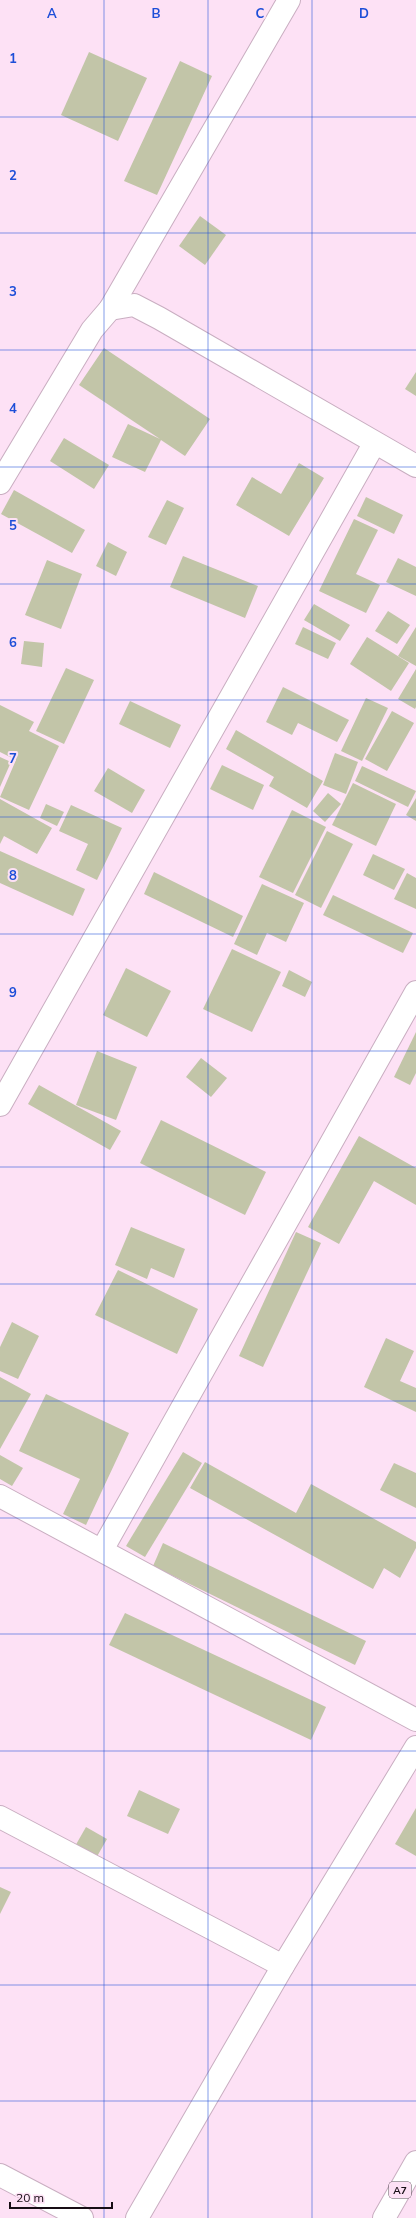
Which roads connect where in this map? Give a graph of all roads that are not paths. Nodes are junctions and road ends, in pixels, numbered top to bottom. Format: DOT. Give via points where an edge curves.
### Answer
graph roads {
  1 [pos="289,0"];
  2 [pos="110,310"];
  3 [pos="374,444"];
  4 [pos="416,466"];
  5 [pos="0,483"];
  6 [pos="416,992"];
  7 [pos="0,1105"];
  8 [pos="0,1496"];
  9 [pos="102,1550"];
  10 [pos="416,1720"];
  11 [pos="416,1747"];
  12 [pos="0,1817"];
  13 [pos="283,1966"];
  14 [pos="416,2162"];
  15 [pos="0,2175"];
  16 [pos="82,2218"];
  17 [pos="137,2218"];
  18 [pos="384,2218"];
  1 -- 2 [label="main road"];
  2 -- 3 [label="main road" via="134,306 159,318"];
  2 -- 5 [label="main road" via="92,330"];
  3 -- 4 [label="main road"];
  3 -- 7 [label="main road"];
  6 -- 9 [label="main road"];
  8 -- 9 [label="main road"];
  9 -- 10 [label="main road"];
  11 -- 13 [label="main road"];
  12 -- 13 [label="main road"];
  13 -- 17 [label="main road"];
  14 -- 18 [label="main road, A7"];
  15 -- 16 [label="main road"];
}
